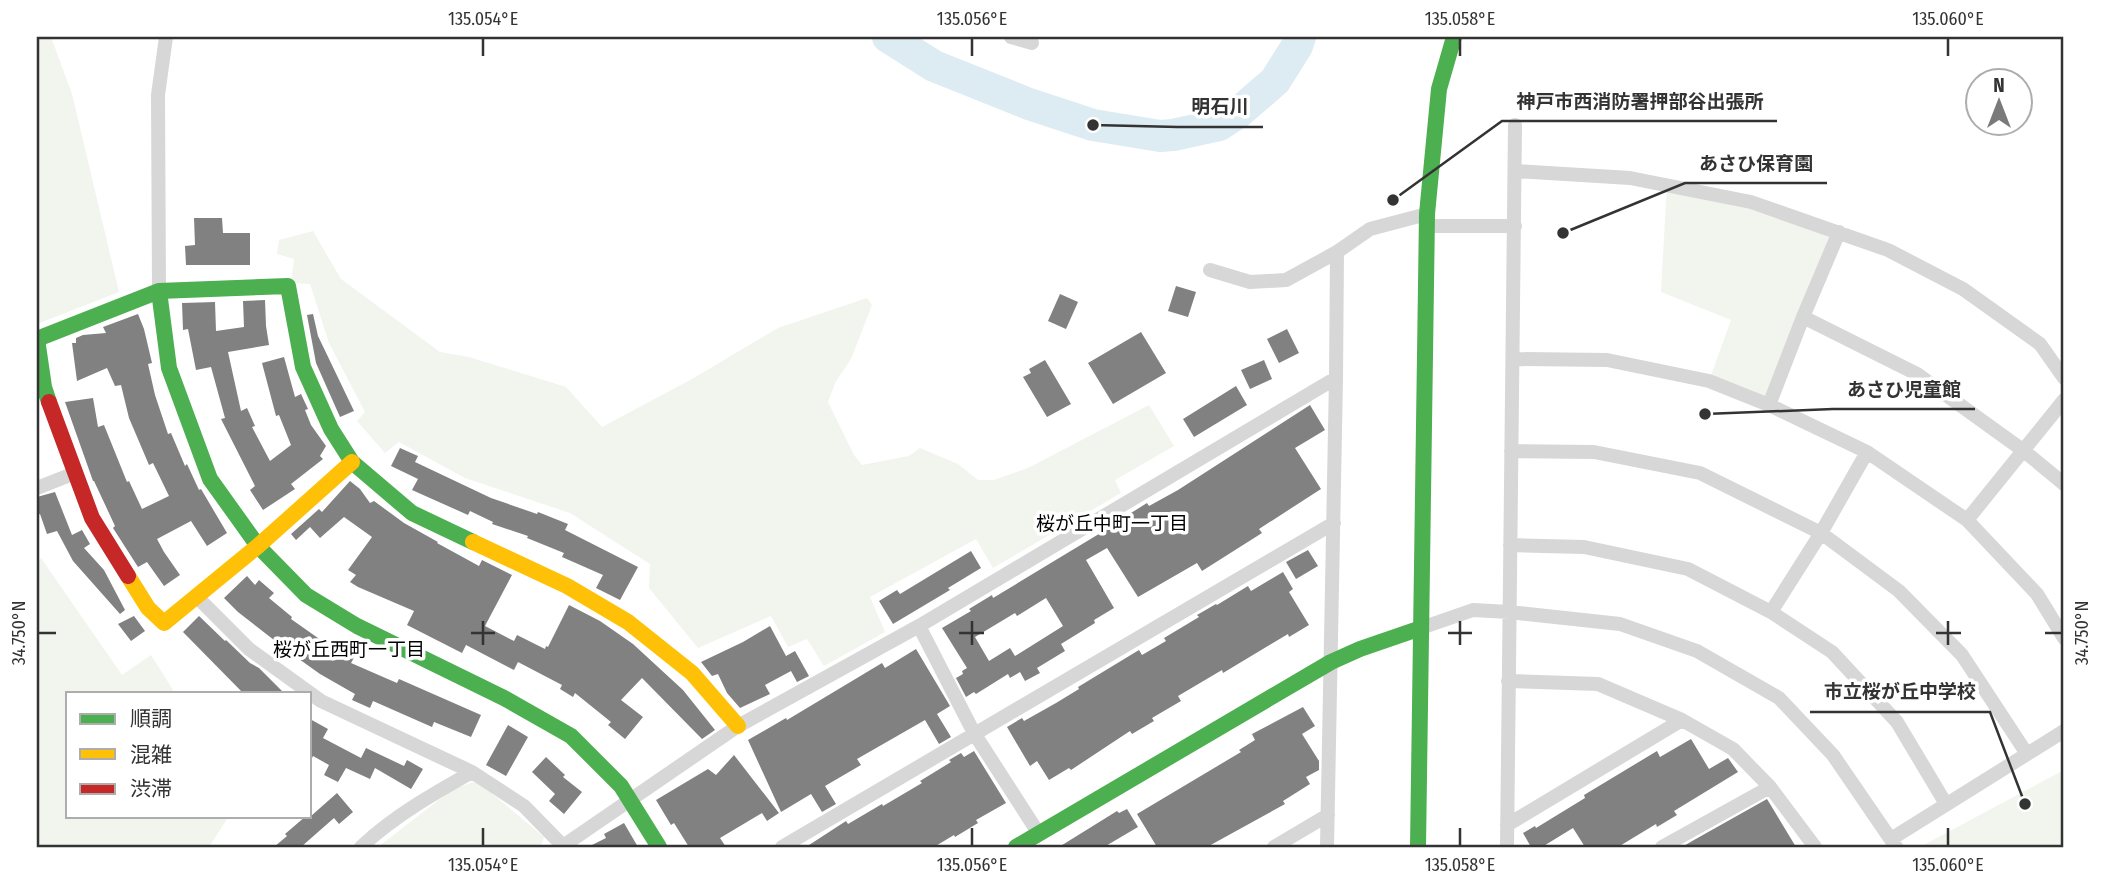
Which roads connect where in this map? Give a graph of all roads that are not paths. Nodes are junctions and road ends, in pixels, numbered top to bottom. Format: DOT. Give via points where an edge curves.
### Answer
graph roads {
  1 [pos="166,37"];
  2 [pos="1012,37"];
  3 [pos="1454,37"];
  4 [pos="1032,43"];
  5 [pos="1516,125"];
  6 [pos="1516,171"];
  7 [pos="1427,220"];
  8 [pos="1515,226"];
  9 [pos="1839,232"];
  10 [pos="1337,251"];
  11 [pos="1210,270"];
  12 [pos="159,291"];
  13 [pos="1803,317"];
  14 [pos="1513,359"];
  15 [pos="1336,378"];
  16 [pos="2064,378"];
  17 [pos="40,388"];
  18 [pos="2064,400"];
  19 [pos="1769,405"];
  20 [pos="1511,451"];
  21 [pos="2024,451"];
  22 [pos="1867,452"];
  23 [pos="352,462"];
  24 [pos="75,473"];
  25 [pos="2064,484"];
  26 [pos="37,488"];
  27 [pos="1967,520"];
  28 [pos="1334,523"];
  29 [pos="1821,533"];
  30 [pos="1510,545"];
  31 [pos="258,546"];
  32 [pos="196,596"];
  33 [pos="1509,612"];
  34 [pos="1771,612"];
  35 [pos="919,626"];
  36 [pos="1421,628"];
  37 [pos="2064,638"];
  38 [pos="1331,662"];
  39 [pos="1508,681"];
  40 [pos="309,692"];
  41 [pos="312,694"];
  42 [pos="1682,720"];
  43 [pos="738,726"];
  44 [pos="2064,731"];
  45 [pos="974,733"];
  46 [pos="2026,754"];
  47 [pos="472,772"];
  48 [pos="1770,787"];
  49 [pos="630,800"];
  50 [pos="1946,804"];
  51 [pos="1328,815"];
  52 [pos="1507,825"];
  53 [pos="1039,834"];
  54 [pos="1893,843"];
  55 [pos="362,847"];
  56 [pos="562,847"];
  57 [pos="659,847"];
  58 [pos="782,847"];
  59 [pos="1016,847"];
  60 [pos="1274,847"];
  61 [pos="1327,847"];
  62 [pos="1418,847"];
  63 [pos="1507,847"];
  64 [pos="1662,847"];
  65 [pos="1815,847"];
  1 -- 12 [label="street" via="158,95"];
  2 -- 4 [label="street"];
  3 -- 7 [label="street" via="1439,89"];
  5 -- 6 [label="street"];
  6 -- 8 [label="street"];
  6 -- 9 [label="street" via="1630,178 1751,202"];
  7 -- 8 [label="street"];
  7 -- 10 [label="street" via="1370,229"];
  7 -- 36 [label="street"];
  8 -- 14 [label="street"];
  9 -- 13 [label="street"];
  9 -- 16 [label="street" via="1888,250 1963,289 2040,344"];
  10 -- 11 [label="street" via="1286,280 1250,282"];
  10 -- 15 [label="street"];
  12 -- 17 [label="street" via="37,339"];
  12 -- 23 [label="street" via="288,286 303,367 331,429"];
  12 -- 31 [label="street" via="169,368 211,479"];
  13 -- 19 [label="street"];
  13 -- 21 [label="street" via="1917,374"];
  14 -- 19 [label="street" via="1606,359 1709,381"];
  14 -- 20 [label="street"];
  15 -- 28 [label="street"];
  15 -- 35 [label="street"];
  17 -- 24 [label="street"];
  18 -- 21 [label="street"];
  19 -- 22 [label="street"];
  20 -- 29 [label="street" via="1594,452 1700,473"];
  20 -- 30 [label="street"];
  21 -- 25 [label="street"];
  21 -- 27 [label="street"];
  22 -- 27 [label="street"];
  22 -- 29 [label="street"];
  23 -- 31 [label="street"];
  23 -- 43 [label="street" via="412,513 567,586 628,622 692,673"];
  24 -- 26 [label="street"];
  24 -- 32 [label="street" via="92,517 148,608 164,623"];
  27 -- 37 [label="street" via="2037,594"];
  28 -- 38 [label="street"];
  28 -- 45 [label="street"];
  29 -- 34 [label="street"];
  29 -- 46 [label="street" via="1899,592 1962,655"];
  30 -- 33 [label="street"];
  30 -- 34 [label="street" via="1584,547 1688,569"];
  31 -- 32 [label="street"];
  31 -- 49 [label="street" via="306,595 357,626 505,698 571,736"];
  32 -- 40 [label="street" via="249,649"];
  33 -- 36 [label="street" via="1473,610"];
  33 -- 39 [label="street"];
  33 -- 54 [label="street" via="1620,624 1697,651 1779,698 1833,755"];
  34 -- 50 [label="street" via="1832,652 1897,722"];
  35 -- 43 [label="street"];
  35 -- 45 [label="street"];
  36 -- 38 [label="street"];
  36 -- 62 [label="street"];
  38 -- 51 [label="street"];
  38 -- 53 [label="street"];
  39 -- 42 [label="street" via="1598,684"];
  39 -- 52 [label="street"];
  41 -- 47 [label="street"];
  42 -- 48 [label="street" via="1732,749"];
  42 -- 52 [label="street"];
  43 -- 49 [label="street"];
  44 -- 46 [label="street"];
  45 -- 53 [label="street"];
  45 -- 58 [label="street"];
  46 -- 50 [label="street"];
  47 -- 55 [label="street" via="429,796"];
  47 -- 56 [label="street" via="524,806"];
  48 -- 64 [label="street"];
  48 -- 65 [label="street"];
  49 -- 56 [label="street"];
  49 -- 57 [label="street"];
  50 -- 54 [label="street"];
  51 -- 60 [label="street"];
  51 -- 61 [label="street"];
  52 -- 63 [label="street"];
  53 -- 59 [label="street"];
}
